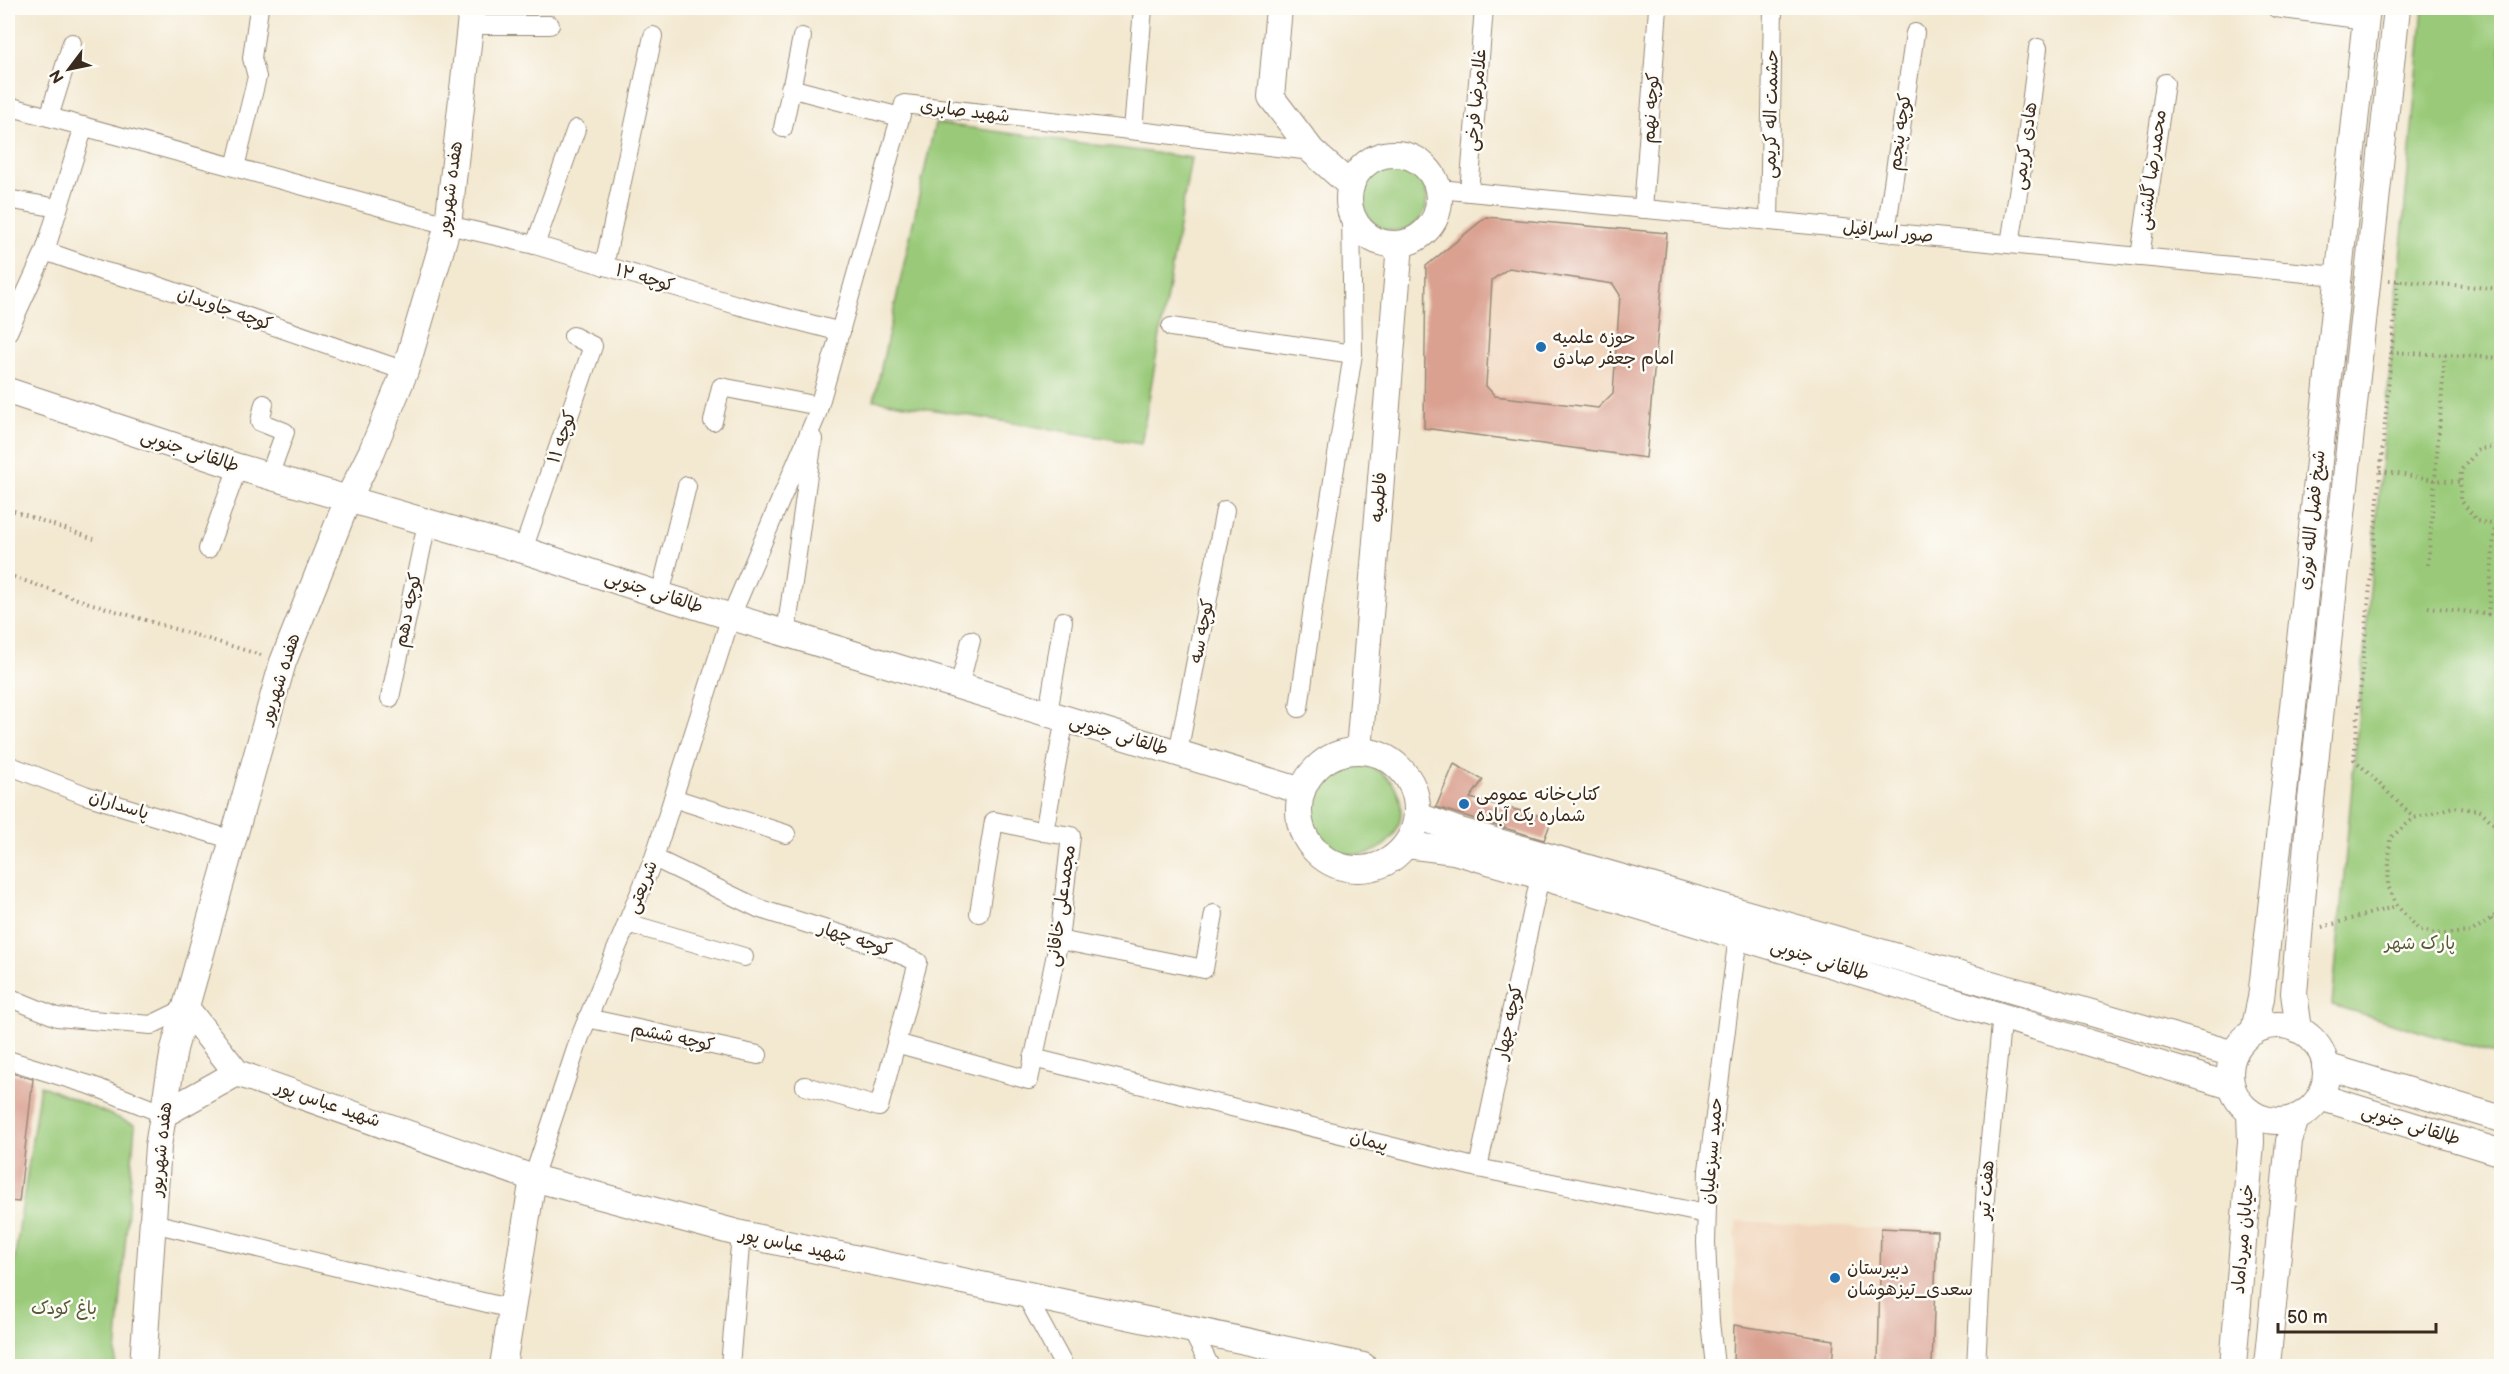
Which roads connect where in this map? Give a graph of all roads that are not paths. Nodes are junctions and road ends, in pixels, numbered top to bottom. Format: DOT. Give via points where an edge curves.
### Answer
graph roads {
  1 [pos="259,8"];
  2 [pos="1143,8"];
  3 [pos="1279,8"];
  4 [pos="1484,8"];
  5 [pos="1658,8"];
  6 [pos="1773,8"];
  7 [pos="2276,8"];
  8 [pos="2397,8"];
  9 [pos="2366,14"];
  10 [pos="471,16"];
  11 [pos="550,25"];
  12 [pos="1915,33"];
  13 [pos="653,36"];
  14 [pos="802,37"];
  15 [pos="72,44"];
  16 [pos="2038,48"];
  17 [pos="2165,84"];
  18 [pos="790,88"];
  19 [pos="8,106"];
  20 [pos="49,117"];
  21 [pos="900,117"];
  22 [pos="84,126"];
  23 [pos="783,128"];
  24 [pos="576,129"];
  25 [pos="1133,130"];
  26 [pos="1312,151"];
  27 [pos="235,167"];
  28 [pos="1438,189"];
  29 [pos="1469,192"];
  30 [pos="1351,199"];
  31 [pos="13,200"];
  32 [pos="58,208"];
  33 [pos="1643,209"];
  34 [pos="1769,221"];
  35 [pos="448,225"];
  36 [pos="1886,232"];
  37 [pos="1400,244"];
  38 [pos="2010,244"];
  39 [pos="535,245"];
  40 [pos="45,251"];
  41 [pos="2140,257"];
  42 [pos="604,266"];
  43 [pos="2337,276"];
  44 [pos="2367,279"];
  45 [pos="1171,327"];
  46 [pos="8,332"];
  47 [pos="841,332"];
  48 [pos="573,336"];
  49 [pos="1353,354"];
  50 [pos="405,371"];
  51 [pos="8,391"];
  52 [pos="264,404"];
  53 [pos="818,411"];
  54 [pos="713,421"];
  55 [pos="238,467"];
  56 [pos="269,476"];
  57 [pos="687,486"];
  58 [pos="348,499"];
  59 [pos="1225,510"];
  60 [pos="427,523"];
  61 [pos="208,549"];
  62 [pos="523,550"];
  63 [pos="660,595"];
  64 [pos="731,616"];
  65 [pos="1063,621"];
  66 [pos="786,633"];
  67 [pos="972,640"];
  68 [pos="959,687"];
  69 [pos="390,698"];
  70 [pos="1299,708"];
  71 [pos="1056,716"];
  72 [pos="1359,751"];
  73 [pos="1178,753"];
  74 [pos="8,765"];
  75 [pos="1302,791"];
  76 [pos="673,798"];
  77 [pos="1418,816"];
  78 [pos="1044,832"];
  79 [pos="786,834"];
  80 [pos="233,840"];
  81 [pos="1407,845"];
  82 [pos="654,858"];
  83 [pos="1540,876"];
  84 [pos="979,913"];
  85 [pos="1214,914"];
  86 [pos="627,923"];
  87 [pos="1738,936"];
  88 [pos="1059,940"];
  89 [pos="744,957"];
  90 [pos="8,997"];
  91 [pos="186,1008"];
  92 [pos="2002,1014"];
  93 [pos="587,1018"];
  94 [pos="2299,1030"];
  95 [pos="2254,1031"];
  96 [pos="896,1043"];
  97 [pos="2234,1054"];
  98 [pos="759,1055"];
  99 [pos="1033,1058"];
  100 [pos="8,1060"];
  101 [pos="2325,1066"];
  102 [pos="237,1073"];
  103 [pos="805,1086"];
  104 [pos="2231,1086"];
  105 [pos="2320,1096"];
  106 [pos="2440,1100"];
  107 [pos="2250,1112"];
  108 [pos="164,1114"];
  109 [pos="2296,1118"];
  110 [pos="2502,1119"];
  111 [pos="2430,1131"];
  112 [pos="2502,1153"];
  113 [pos="1478,1168"];
  114 [pos="533,1178"];
  115 [pos="1706,1214"];
  116 [pos="153,1223"];
  117 [pos="741,1234"];
  118 [pos="2242,1251"];
  119 [pos="2278,1256"];
  120 [pos="1025,1294"];
  121 [pos="512,1309"];
  122 [pos="1191,1329"];
  123 [pos="143,1366"];
  124 [pos="503,1366"];
  125 [pos="730,1366"];
  126 [pos="1064,1366"];
  127 [pos="1210,1366"];
  128 [pos="1363,1366"];
  129 [pos="1715,1366"];
  130 [pos="1976,1366"];
  131 [pos="2233,1366"];
  132 [pos="2267,1366"];
  1 -- 27 [label="street" via="252,58 257,77"];
  2 -- 25 [label="street"];
  3 -- 26 [label="main road" via="1271,97"];
  4 -- 29 [label="street, غلامرضا فرخی"];
  5 -- 33 [label="street, کوچه نهم"];
  6 -- 34 [label="street, حشمت اله کریمی"];
  7 -- 9 [label="street"];
  8 -- 44 [label="main road, شیخ فضل الله نوری"];
  9 -- 43 [label="main road, شیخ فضل الله نوری"];
  10 -- 11 [label="street"];
  10 -- 35 [label="main road, هفده شهریور"];
  12 -- 36 [label="street, کوچه پنجم"];
  13 -- 42 [label="street"];
  14 -- 18 [label="street"];
  15 -- 20 [label="street"];
  16 -- 38 [label="street, هادی کریمی"];
  17 -- 41 [label="street, محمدرضا گلشنی"];
  18 -- 21 [label="street"];
  18 -- 23 [label="street"];
  19 -- 20 [label="street, کوچه ۱۲"];
  20 -- 22 [label="street, کوچه ۱۲"];
  21 -- 25 [label="street, شهید صابری" via="904,104"];
  21 -- 47 [label="street, شهید صابری"];
  22 -- 27 [label="street, کوچه ۱۲"];
  22 -- 32 [label="street"];
  24 -- 39 [label="street"];
  25 -- 26 [label="street, شهید صابری"];
  26 -- 30 [label="main road"];
  27 -- 35 [label="street, کوچه ۱۲"];
  28 -- 29 [label="street, صور اسرافیل"];
  28 -- 30 [label="main road" via="1423,164 1396,154 1368,162 1357,173"];
  28 -- 37 [label="main road" via="1439,204 1427,231"];
  29 -- 33 [label="street, صور اسرافیل"];
  30 -- 37 [label="main road" via="1356,223 1375,240"];
  30 -- 49 [label="street"];
  31 -- 32 [label="street"];
  32 -- 40 [label="street"];
  33 -- 34 [label="street, صور اسرافیل"];
  34 -- 36 [label="street, صور اسرافیل"];
  35 -- 39 [label="street, کوچه ۱۲"];
  35 -- 50 [label="main road, هفده شهریور"];
  36 -- 38 [label="street, صور اسرافیل"];
  37 -- 72 [label="main road, فاطمیه"];
  38 -- 41 [label="street, صور اسرافیل"];
  39 -- 42 [label="street, کوچه ۱۲"];
  40 -- 46 [label="street"];
  40 -- 50 [label="street, کوچه جاویدان"];
  41 -- 43 [label="street, صور اسرافیل"];
  42 -- 47 [label="street, کوچه ۱۲"];
  43 -- 44 [label="main road"];
  43 -- 95 [label="main road, شیخ فضل الله نوری" via="2262,998"];
  44 -- 94 [label="main road, شیخ فضل الله نوری" via="2311,797 2294,993"];
  45 -- 49 [label="street"];
  47 -- 53 [label="street, شهید صابری"];
  48 -- 62 [label="street, کوچه ۱۱" via="593,346"];
  49 -- 70 [label="street"];
  50 -- 58 [label="main road, هفده شهریور"];
  51 -- 55 [label="main road, طالقانی جنوبی"];
  52 -- 56 [label="street" via="260,422 285,432"];
  53 -- 54 [label="street" via="721,387"];
  53 -- 64 [label="street, شریعتی"];
  53 -- 66 [label="street"];
  55 -- 56 [label="main road, طالقانی جنوبی"];
  55 -- 61 [label="street"];
  56 -- 58 [label="main road, طالقانی جنوبی"];
  57 -- 63 [label="street"];
  58 -- 60 [label="main road, طالقانی جنوبی"];
  58 -- 80 [label="main road, هفده شهریور" via="283,662"];
  59 -- 73 [label="street, کوچه سه"];
  60 -- 62 [label="main road, طالقانی جنوبی"];
  60 -- 69 [label="street, کوچه دهم"];
  62 -- 63 [label="main road, طالقانی جنوبی"];
  63 -- 64 [label="main road, طالقانی جنوبی"];
  64 -- 66 [label="main road, طالقانی جنوبی"];
  64 -- 76 [label="street, شریعتی"];
  65 -- 71 [label="street, مجمدعلی خاقانی"];
  66 -- 68 [label="main road, طالقانی جنوبی"];
  67 -- 68 [label="street"];
  68 -- 71 [label="main road, طالقانی جنوبی"];
  71 -- 73 [label="main road, طالقانی جنوبی"];
  71 -- 78 [label="street, مجمدعلی خاقانی"];
  72 -- 75 [label="main road" via="1341,753 1324,762 1311,774"];
  72 -- 77 [label="main road" via="1378,754 1408,778 1416,796"];
  73 -- 75 [label="main road, طالقانی جنوبی"];
  74 -- 80 [label="street, پاسداران" via="85,795"];
  75 -- 81 [label="main road" via="1302,828 1323,858 1340,867 1377,867"];
  76 -- 79 [label="street"];
  76 -- 82 [label="street, شریعتی"];
  77 -- 81 [label="main road"];
  77 -- 97 [label="main road, طالقانی جنوبی"];
  78 -- 84 [label="street" via="994,820"];
  78 -- 88 [label="street, مجمدعلی خاقانی" via="1071,836"];
  80 -- 91 [label="main road, هفده شهریور"];
  81 -- 83 [label="main road, طالقانی جنوبی" via="1454,851"];
  82 -- 86 [label="street, شریعتی"];
  82 -- 96 [label="street, کوجه چهار" via="760,909 918,962"];
  83 -- 87 [label="main road, طالقانی جنوبی"];
  83 -- 113 [label="street, کوچه چهار"];
  85 -- 88 [label="street" via="1204,969"];
  86 -- 89 [label="street"];
  86 -- 93 [label="street, شریعتی"];
  87 -- 92 [label="main road, طالقانی جنوبی"];
  87 -- 115 [label="street, حمید سبزعلیان" via="1708,1170"];
  88 -- 99 [label="street, مجمدعلی خاقانی"];
  90 -- 91 [label="street" via="57,1017 150,1025"];
  91 -- 102 [label="main road"];
  91 -- 108 [label="main road, هفده شهریور" via="174,1049"];
  92 -- 104 [label="main road, طالقانی جنوبی"];
  92 -- 130 [label="street, هفت تیر" via="1986,1181"];
  93 -- 98 [label="street, کوچه ششم"];
  93 -- 114 [label="street, شریعتی"];
  94 -- 95 [label="main road" via="2284,1025"];
  94 -- 101 [label="main road" via="2312,1039"];
  95 -- 97 [label="main road"];
  96 -- 99 [label="street, مجمدعلی خاقانی" via="1029,1080"];
  96 -- 103 [label="street, کوجه چهار" via="879,1107"];
  97 -- 104 [label="main road"];
  99 -- 113 [label="street, پیمان"];
  100 -- 108 [label="street" via="93,1086"];
  101 -- 105 [label="main road"];
  101 -- 106 [label="main road, طالقانی جنوبی"];
  102 -- 108 [label="main road"];
  102 -- 114 [label="main road, شهید عباس پور"];
  104 -- 107 [label="main road"];
  105 -- 109 [label="main road"];
  105 -- 111 [label="main road, طالقانی جنوبی"];
  106 -- 110 [label="main road, طالقانی جنوبی"];
  106 -- 111 [label="main road"];
  107 -- 109 [label="main road" via="2272,1120"];
  107 -- 118 [label="main road, خیابان میرداماد" via="2252,1142"];
  108 -- 116 [label="main road, هفده شهریور"];
  109 -- 119 [label="main road, خیابان میرداماد" via="2289,1141"];
  111 -- 112 [label="main road, طالقانی جنوبی"];
  113 -- 115 [label="street, پیمان"];
  114 -- 117 [label="main road, شهید عباس پور"];
  114 -- 121 [label="main road, شریعتی"];
  115 -- 129 [label="street, حمید سبزعلیان"];
  116 -- 121 [label="street"];
  116 -- 123 [label="main road, هفده شهریور"];
  117 -- 120 [label="main road, شهید عباس پور"];
  117 -- 125 [label="street"];
  118 -- 119 [label="main road"];
  118 -- 131 [label="main road, خیابان میرداماد"];
  119 -- 132 [label="main road, خیابان میرداماد"];
  120 -- 122 [label="main road, شهید عباس پور"];
  120 -- 126 [label="street"];
  121 -- 124 [label="main road, شریعتی"];
  122 -- 127 [label="street"];
  122 -- 128 [label="main road, شهید عباس پور"];
}
